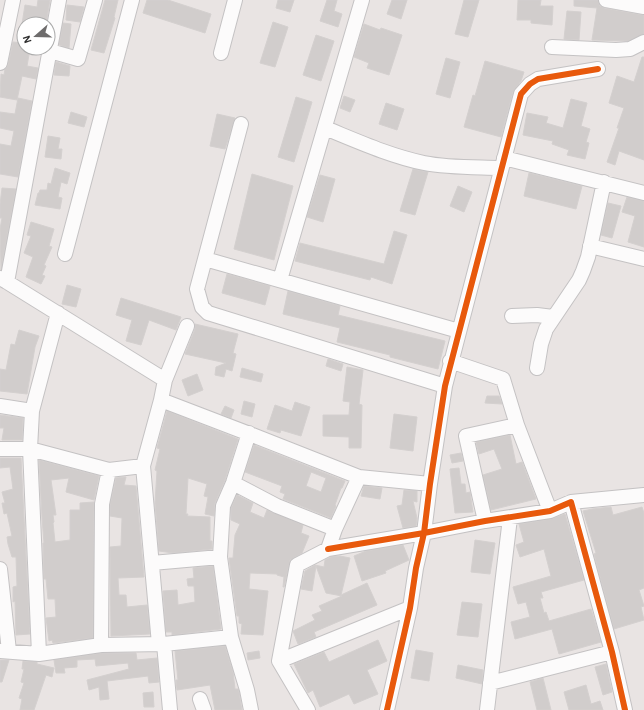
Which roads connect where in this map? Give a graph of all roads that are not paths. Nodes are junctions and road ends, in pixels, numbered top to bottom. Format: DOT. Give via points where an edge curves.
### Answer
graph roads {
  1 [pos="13,0"];
  2 [pos="59,0"];
  3 [pos="95,0"];
  4 [pos="132,0"];
  5 [pos="235,0"];
  6 [pos="362,0"];
  7 [pos="606,0"];
  8 [pos="644,7"];
  9 [pos="56,17"];
  10 [pos="644,42"];
  11 [pos="552,47"];
  12 [pos="56,53"];
  13 [pos="221,53"];
  14 [pos="49,56"];
  15 [pos="0,62"];
  16 [pos="598,69"];
  17 [pos="241,124"];
  18 [pos="325,128"];
  19 [pos="503,163"];
  20 [pos="604,182"];
  21 [pos="644,192"];
  22 [pos="590,246"];
  23 [pos="65,254"];
  24 [pos="644,258"];
  25 [pos="205,259"];
  26 [pos="4,280"];
  27 [pos="280,280"];
  28 [pos="58,313"];
  29 [pos="512,316"];
  30 [pos="553,317"];
  31 [pos="187,326"];
  32 [pos="459,331"];
  33 [pos="450,362"];
  34 [pos="537,368"];
  35 [pos="165,380"];
  36 [pos="445,386"];
  37 [pos="161,400"];
  38 [pos="0,406"];
  39 [pos="32,411"];
  40 [pos="517,425"];
  41 [pos="249,433"];
  42 [pos="30,449"];
  43 [pos="0,450"];
  44 [pos="143,466"];
  45 [pos="109,470"];
  46 [pos="359,477"];
  47 [pos="233,483"];
  48 [pos="430,484"];
  49 [pos="644,494"];
  50 [pos="571,502"];
  51 [pos="550,511"];
  52 [pos="510,518"];
  53 [pos="485,521"];
  54 [pos="334,528"];
  55 [pos="424,533"];
  56 [pos="328,549"];
  57 [pos="220,557"];
  58 [pos="152,563"];
  59 [pos="0,569"];
  60 [pos="410,608"];
  61 [pos="231,637"];
  62 [pos="161,644"];
  63 [pos="101,645"];
  64 [pos="5,651"];
  65 [pos="612,652"];
  66 [pos="39,654"];
  67 [pos="279,661"];
  68 [pos="490,683"];
  69 [pos="170,710"];
  70 [pos="251,710"];
  71 [pos="308,710"];
  72 [pos="387,710"];
  73 [pos="486,710"];
  74 [pos="625,710"];
  1 -- 15 [label="street"];
  2 -- 9 [label="street"];
  3 -- 12 [label="street" via="78,59"];
  4 -- 23 [label="street"];
  5 -- 13 [label="street"];
  6 -- 18 [label="street"];
  7 -- 8 [label="street"];
  10 -- 11 [label="street" via="630,49 616,50"];
  14 -- 26 [label="street"];
  16 -- 19 [label="street" via="538,79 530,84 521,94"];
  17 -- 25 [label="street"];
  18 -- 19 [label="street" via="392,155 425,163 441,166"];
  18 -- 27 [label="street"];
  19 -- 20 [label="street"];
  19 -- 32 [label="street"];
  20 -- 21 [label="street"];
  20 -- 22 [label="street"];
  22 -- 24 [label="street"];
  22 -- 30 [label="street" via="579,280"];
  25 -- 27 [label="street"];
  25 -- 36 [label="street" via="197,289 202,307 208,313"];
  26 -- 28 [label="street"];
  27 -- 32 [label="street"];
  28 -- 35 [label="street"];
  28 -- 39 [label="street"];
  29 -- 30 [label="street" via="537,314"];
  30 -- 34 [label="street" via="540,344"];
  31 -- 35 [label="street"];
  32 -- 33 [label="street"];
  33 -- 36 [label="street"];
  33 -- 40 [label="street" via="503,379"];
  35 -- 37 [label="street"];
  36 -- 48 [label="street"];
  37 -- 41 [label="street"];
  37 -- 44 [label="street"];
  38 -- 39 [label="street"];
  39 -- 42 [label="street"];
  40 -- 51 [label="street"];
  40 -- 53 [label="street" via="466,436"];
  41 -- 46 [label="street"];
  41 -- 47 [label="street"];
  42 -- 43 [label="street"];
  42 -- 45 [label="street"];
  42 -- 66 [label="street"];
  44 -- 45 [label="street"];
  44 -- 58 [label="street"];
  45 -- 63 [label="street" via="102,504"];
  46 -- 48 [label="street"];
  46 -- 54 [label="street"];
  47 -- 54 [label="street" via="277,506"];
  47 -- 57 [label="street" via="223,506"];
  48 -- 55 [label="street"];
  49 -- 50 [label="street"];
  50 -- 51 [label="street"];
  50 -- 65 [label="street"];
  51 -- 52 [label="street"];
  52 -- 53 [label="street"];
  52 -- 68 [label="street"];
  53 -- 55 [label="street"];
  54 -- 56 [label="street"];
  55 -- 56 [label="street"];
  55 -- 60 [label="street"];
  56 -- 67 [label="street" via="297,565"];
  57 -- 58 [label="street"];
  57 -- 61 [label="street"];
  58 -- 62 [label="street"];
  59 -- 64 [label="street"];
  60 -- 67 [label="street"];
  60 -- 72 [label="street"];
  61 -- 62 [label="street"];
  61 -- 70 [label="street"];
  62 -- 63 [label="street"];
  62 -- 69 [label="street"];
  63 -- 66 [label="street"];
  64 -- 66 [label="street"];
  65 -- 68 [label="street"];
  65 -- 74 [label="street"];
  67 -- 71 [label="street"];
  68 -- 73 [label="street"];
}
